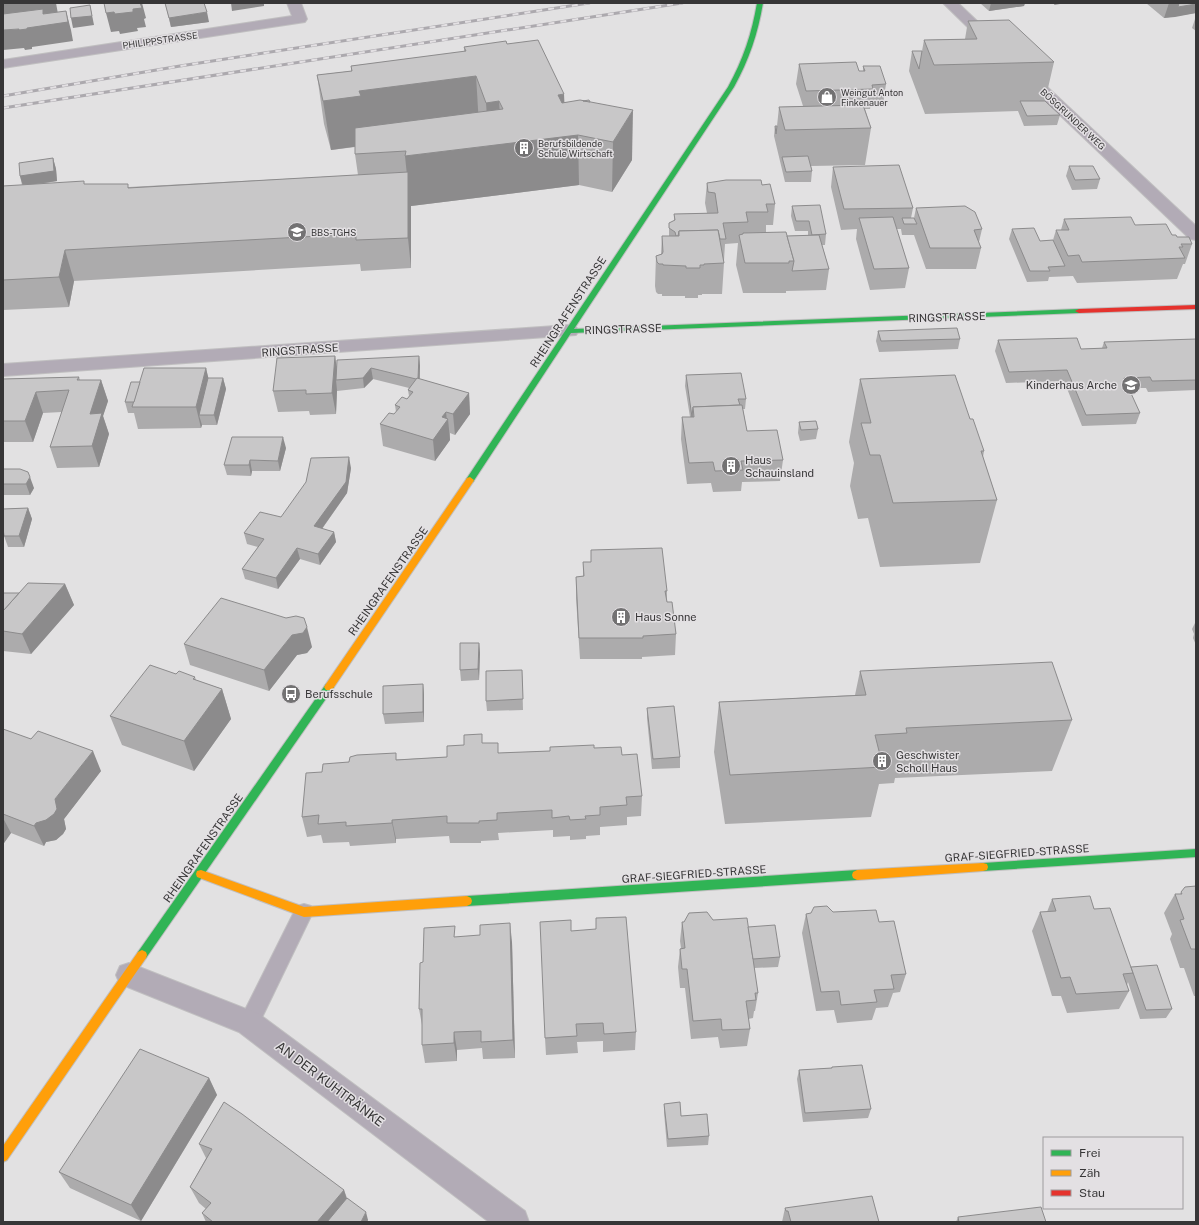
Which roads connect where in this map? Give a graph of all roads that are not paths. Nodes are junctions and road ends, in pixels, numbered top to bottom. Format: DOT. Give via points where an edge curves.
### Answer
graph roads {
  1 [pos="294,3"];
  2 [pos="762,3"];
  3 [pos="950,3"];
  4 [pos="1002,52"];
  5 [pos="1013,62"];
  6 [pos="3,64"];
  7 [pos="1196,236"];
  8 [pos="1196,307"];
  9 [pos="570,331"];
  10 [pos="3,370"];
  11 [pos="1196,853"];
  12 [pos="200,874"];
  13 [pos="304,912"];
  14 [pos="129,975"];
  15 [pos="249,1023"];
  16 [pos="3,1156"];
  17 [pos="514,1222"];
  1 -- 6 [label="street, PHILIPPSTRASSE" via="300,20"];
  2 -- 9 [label="street, RHEINGRAFENSTRASSE" via="748,55 738,76"];
  3 -- 4 [label="street"];
  5 -- 7 [label="street, BÖSGRUNDER WEG"];
  8 -- 9 [label="street, RINGSTRASSE"];
  9 -- 10 [label="street, RINGSTRASSE"];
  9 -- 12 [label="street, RHEINGRAFENSTRASSE" via="436,532"];
  11 -- 13 [label="street, GRAF-SIEGFRIED-STRASSE"];
  12 -- 13 [label="street, GRAF-SIEGFRIED-STRASSE"];
  12 -- 14 [label="street, RHEINGRAFENSTRASSE"];
  13 -- 15 [label="lane"];
  14 -- 15 [label="street, AN DER KUHTRÄNKE"];
  14 -- 16 [label="street, RHEINGRAFENSTRASSE"];
  15 -- 17 [label="street, AN DER KUHTRÄNKE"];
}
